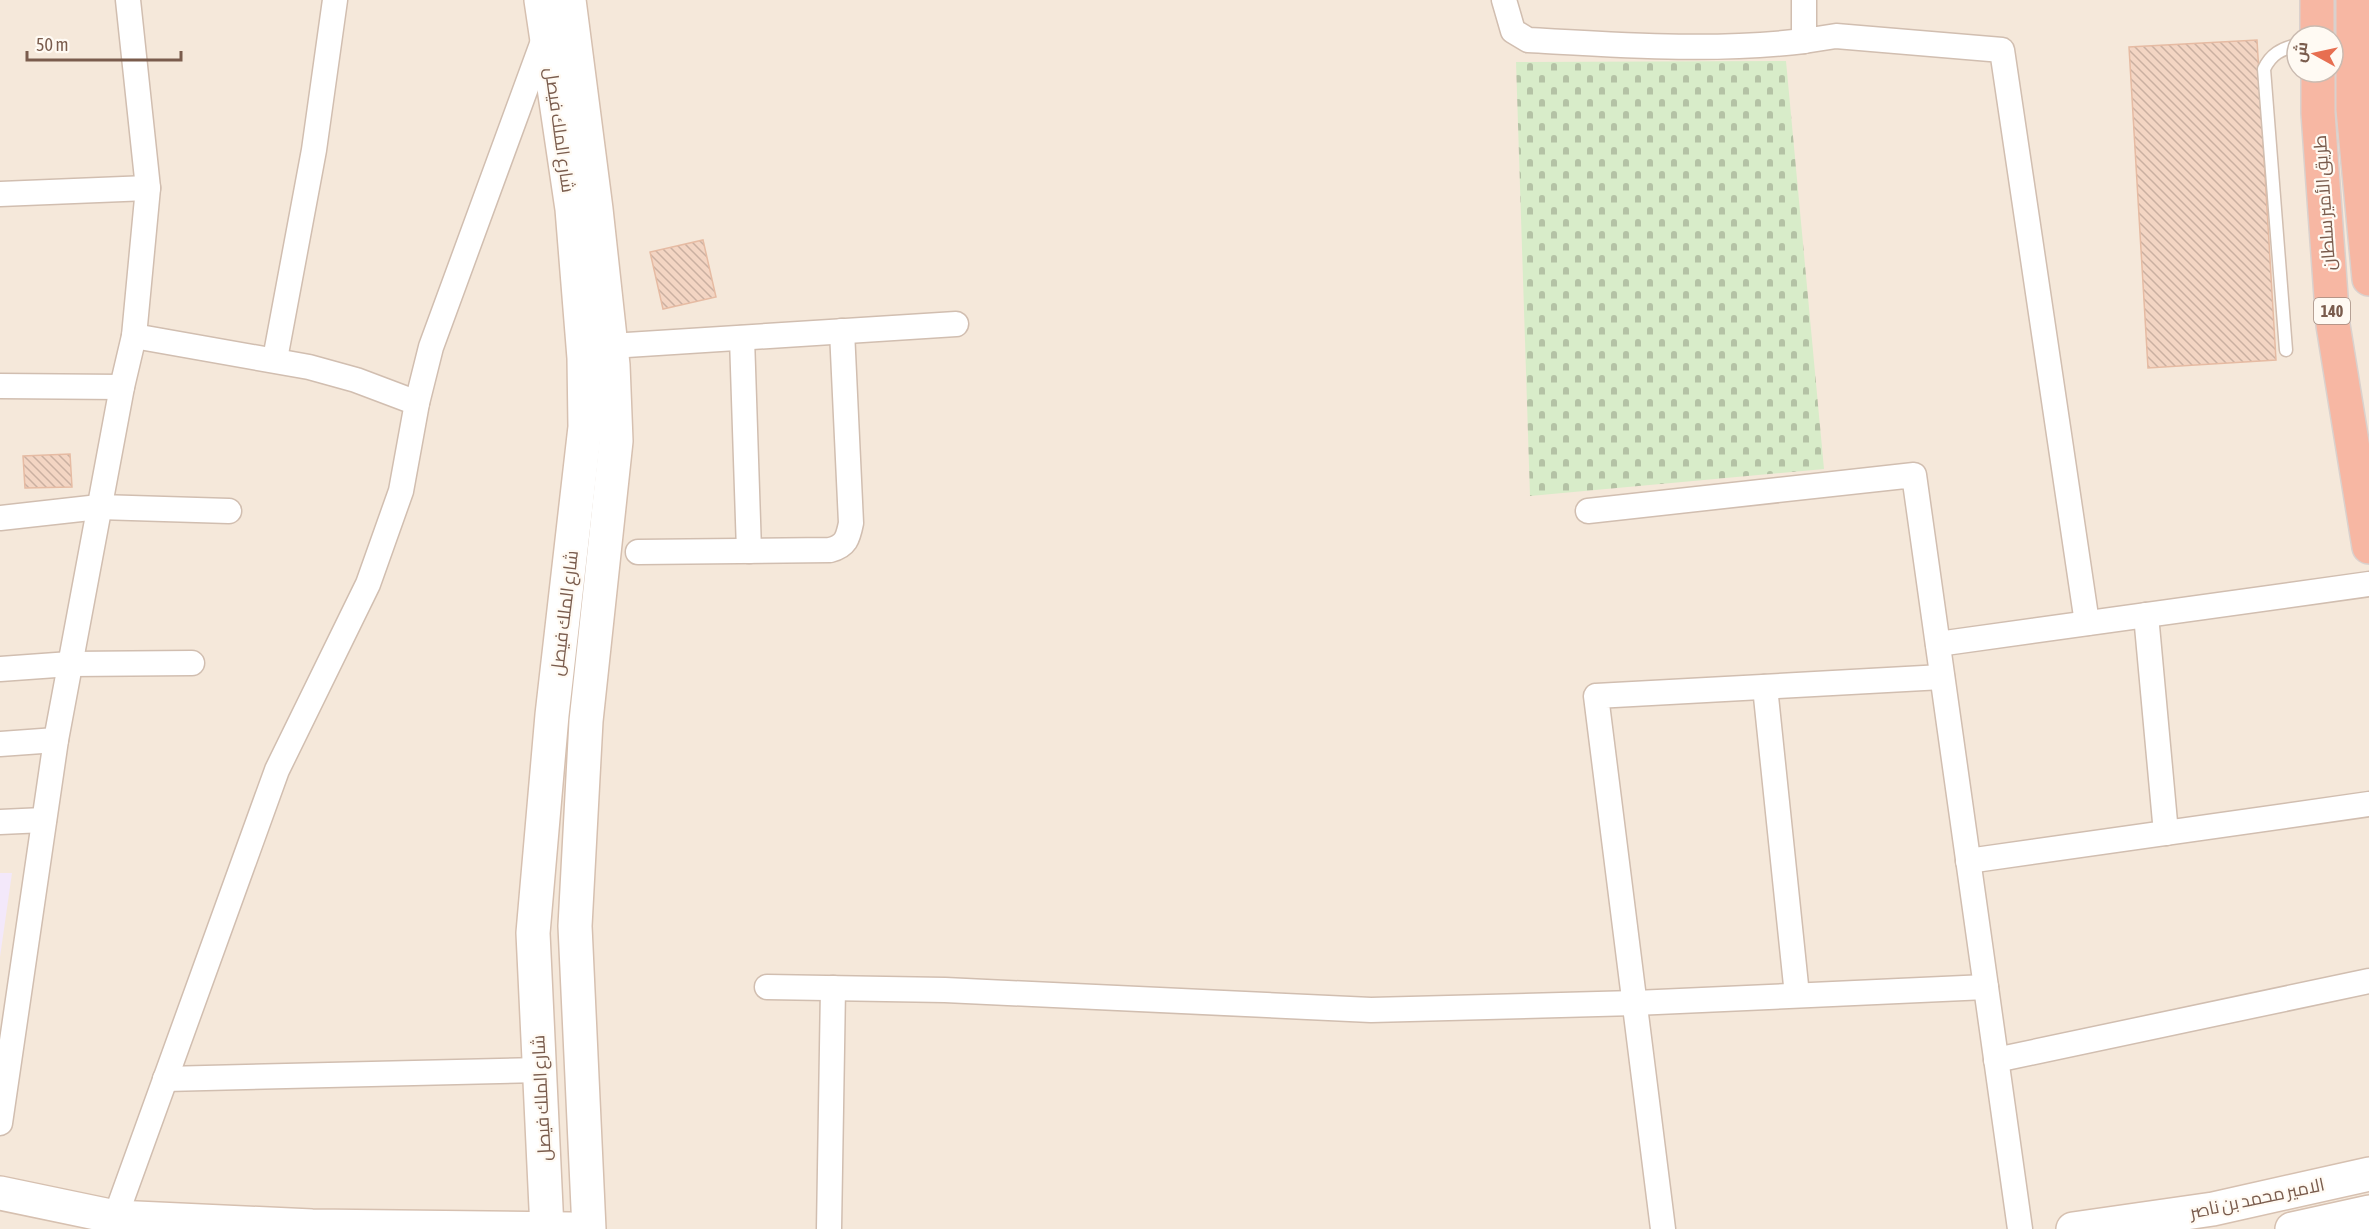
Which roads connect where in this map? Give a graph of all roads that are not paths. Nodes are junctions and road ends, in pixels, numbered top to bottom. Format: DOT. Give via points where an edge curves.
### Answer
graph roads {
  1 [pos="128,0"];
  2 [pos="335,0"];
  3 [pos="541,0"];
  4 [pos="569,0"];
  5 [pos="1504,0"];
  6 [pos="1804,0"];
  7 [pos="2317,0"];
  8 [pos="2353,0"];
  9 [pos="2318,24"];
  10 [pos="546,33"];
  11 [pos="1803,41"];
  12 [pos="2285,48"];
  13 [pos="2318,84"];
  14 [pos="148,188"];
  15 [pos="0,194"];
  16 [pos="2369,279"];
  17 [pos="956,324"];
  18 [pos="842,332"];
  19 [pos="134,336"];
  20 [pos="742,338"];
  21 [pos="611,346"];
  22 [pos="2286,350"];
  23 [pos="275,359"];
  24 [pos="0,386"];
  25 [pos="122,387"];
  26 [pos="417,403"];
  27 [pos="99,507"];
  28 [pos="229,511"];
  29 [pos="1588,511"];
  30 [pos="0,518"];
  31 [pos="2369,547"];
  32 [pos="749,551"];
  33 [pos="638,552"];
  34 [pos="2369,584"];
  35 [pos="2146,615"];
  36 [pos="2087,623"];
  37 [pos="1938,644"];
  38 [pos="192,663"];
  39 [pos="70,664"];
  40 [pos="0,669"];
  41 [pos="1942,677"];
  42 [pos="1765,687"];
  43 [pos="56,740"];
  44 [pos="0,744"];
  45 [pos="2369,804"];
  46 [pos="44,820"];
  47 [pos="0,822"];
  48 [pos="2166,833"];
  49 [pos="1968,861"];
  50 [pos="2369,981"];
  51 [pos="767,987"];
  52 [pos="1986,987"];
  53 [pos="833,988"];
  54 [pos="1797,995"];
  55 [pos="1635,1003"];
  56 [pos="1996,1060"];
  57 [pos="540,1070"];
  58 [pos="165,1079"];
  59 [pos="0,1123"];
  60 [pos="2361,1176"];
  61 [pos="0,1193"];
  62 [pos="2367,1212"];
  63 [pos="113,1223"];
  64 [pos="548,1229"];
  65 [pos="590,1229"];
  66 [pos="829,1229"];
  67 [pos="1663,1229"];
  68 [pos="2020,1229"];
  69 [pos="2073,1229"];
  70 [pos="2292,1229"];
  1 -- 14 [label="street"];
  2 -- 23 [label="street" via="314,150"];
  3 -- 10 [label="street, شارع الملك فيصل"];
  4 -- 21 [label="street, شارع الملك فيصل"];
  5 -- 11 [label="street" via="1513,31 1527,40 1660,47"];
  6 -- 11 [label="street"];
  7 -- 9 [label="highway"];
  8 -- 16 [label="highway, طريق الأمير سلطان" via="2353,109"];
  10 -- 26 [label="street" via="431,347"];
  10 -- 57 [label="street, شارع الملك فيصل" via="572,209 584,358 585,427 552,715 533,933"];
  11 -- 36 [label="street" via="1836,36 2002,50"];
  12 -- 22 [label="lane" via="2269,58 2264,69"];
  13 -- 31 [label="highway, طريق الأمير سلطان / 140" via="2333,325"];
  14 -- 15 [label="street"];
  14 -- 19 [label="street"];
  17 -- 18 [label="street"];
  18 -- 20 [label="street"];
  18 -- 32 [label="street" via="851,523 848,537 842,547 830,550"];
  19 -- 23 [label="street"];
  19 -- 25 [label="street"];
  20 -- 21 [label="street"];
  20 -- 32 [label="street"];
  21 -- 65 [label="street, شارع الملك فيصل" via="616,441 586,721 575,926"];
  23 -- 26 [label="street" via="356,380"];
  24 -- 25 [label="street"];
  25 -- 27 [label="street"];
  26 -- 58 [label="street" via="401,491 368,584 277,770"];
  27 -- 28 [label="street"];
  27 -- 30 [label="street"];
  27 -- 39 [label="street"];
  29 -- 37 [label="street" via="1914,475"];
  32 -- 33 [label="street"];
  34 -- 35 [label="street"];
  35 -- 36 [label="street"];
  35 -- 48 [label="street"];
  36 -- 37 [label="street"];
  37 -- 41 [label="street"];
  38 -- 39 [label="street"];
  39 -- 40 [label="street"];
  39 -- 43 [label="street"];
  41 -- 42 [label="street"];
  41 -- 49 [label="street"];
  42 -- 54 [label="street"];
  42 -- 55 [label="street" via="1596,696"];
  43 -- 44 [label="street"];
  43 -- 46 [label="street"];
  45 -- 48 [label="street"];
  46 -- 47 [label="street"];
  46 -- 59 [label="street"];
  48 -- 49 [label="street"];
  49 -- 52 [label="street"];
  50 -- 56 [label="street"];
  51 -- 53 [label="street"];
  52 -- 54 [label="street"];
  52 -- 56 [label="street"];
  53 -- 55 [label="street" via="1371,1010"];
  53 -- 66 [label="street"];
  54 -- 55 [label="street"];
  55 -- 67 [label="street"];
  56 -- 68 [label="street"];
  57 -- 58 [label="street"];
  57 -- 64 [label="street, شارع الملك فيصل"];
  58 -- 63 [label="street"];
  60 -- 62 [label="street"];
  60 -- 69 [label="street, الامير محمد بن ناصر" via="2212,1209"];
  61 -- 63 [label="street"];
  62 -- 70 [label="street, الامير محمد بن ناصر"];
  63 -- 64 [label="street"];
  64 -- 65 [label="street"];
}
